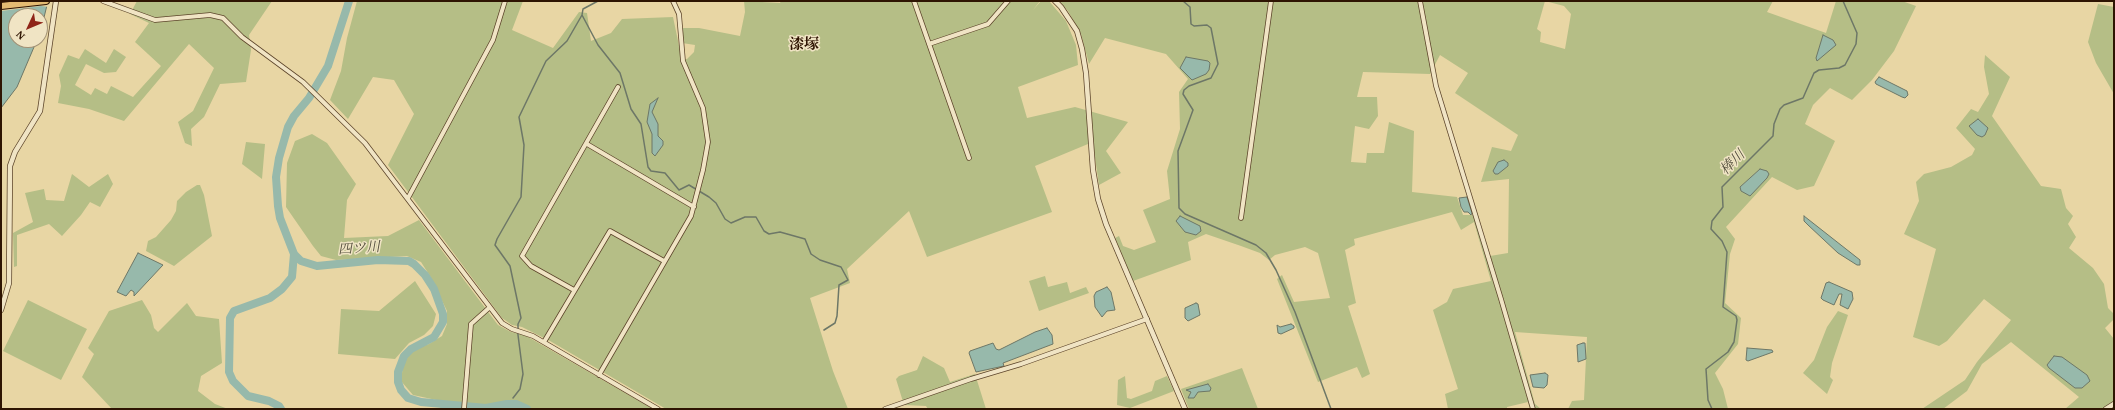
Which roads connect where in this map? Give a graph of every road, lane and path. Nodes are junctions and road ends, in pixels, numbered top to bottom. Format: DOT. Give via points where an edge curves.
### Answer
graph roads {
  1 [pos="46,1"];
  2 [pos="56,1"];
  3 [pos="103,1"];
  4 [pos="505,1"];
  5 [pos="673,1"];
  6 [pos="914,1"];
  7 [pos="1008,1"];
  8 [pos="1055,1"];
  9 [pos="1271,1"];
  10 [pos="1420,1"];
  11 [pos="1,6"];
  12 [pos="929,44"];
  13 [pos="618,87"];
  14 [pos="587,144"];
  15 [pos="969,158"];
  16 [pos="408,198"];
  17 [pos="694,207"];
  18 [pos="1242,218"];
  19 [pos="664,261"];
  20 [pos="574,290"];
  21 [pos="490,308"];
  22 [pos="1,310"];
  23 [pos="1147,319"];
  24 [pos="544,342"];
  25 [pos="599,375"];
  26 [pos="2114,404"];
  27 [pos="464,409"];
  28 [pos="658,409"];
  29 [pos="885,409"];
  30 [pos="1185,409"];
  31 [pos="1533,409"];
  32 [pos="2106,409"];
  1 -- 11 [label="highway"];
  2 -- 22 [label="street" via="41,106 10,166 9,283"];
  3 -- 16 [label="street" via="155,20 217,15 223,18 242,38 322,100 365,143"];
  4 -- 16 [label="street" via="493,40"];
  5 -- 17 [label="street" via="679,14 683,61 702,101 708,142"];
  6 -- 12 [label="street"];
  7 -- 12 [label="street" via="988,24"];
  8 -- 23 [label="street" via="1073,25 1082,49 1086,73 1092,170 1098,200"];
  9 -- 18 [label="street"];
  10 -- 31 [label="street" via="1434,78"];
  12 -- 15 [label="street"];
  13 -- 14 [label="street"];
  14 -- 17 [label="street"];
  14 -- 20 [label="street" via="522,256 531,266"];
  16 -- 21 [label="street"];
  17 -- 19 [label="street" via="692,216"];
  19 -- 20 [label="street" via="610,231"];
  19 -- 25 [label="street"];
  20 -- 24 [label="street"];
  21 -- 24 [label="street" via="506,326"];
  21 -- 27 [label="street" via="471,324"];
  23 -- 29 [label="street"];
  23 -- 30 [label="street"];
  24 -- 25 [label="street"];
  25 -- 28 [label="street"];
  26 -- 32 [label="street"];
}
